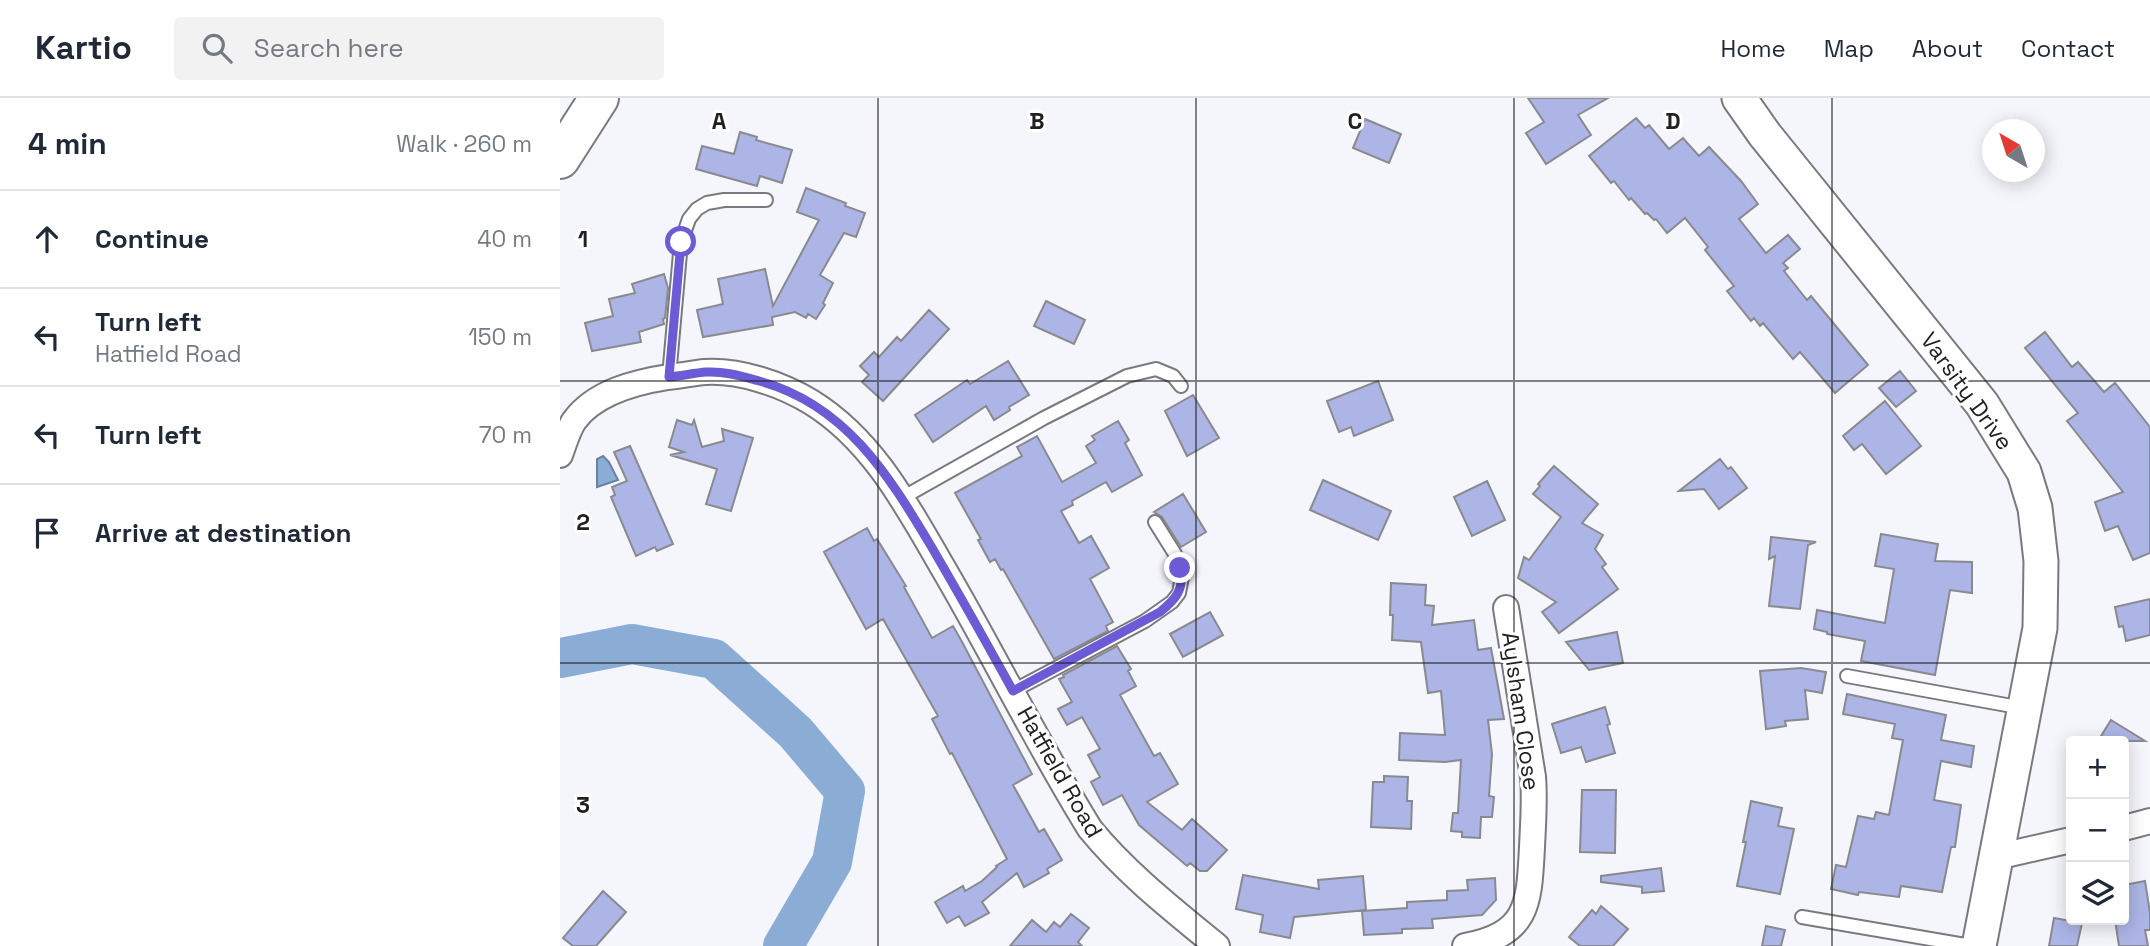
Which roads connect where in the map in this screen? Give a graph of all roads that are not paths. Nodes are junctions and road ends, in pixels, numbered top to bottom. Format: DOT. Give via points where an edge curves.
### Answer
graph roads {
  1 [pos="599,98"];
  2 [pos="1739,98"];
  3 [pos="560,159"];
  4 [pos="766,200"];
  5 [pos="669,377"];
  6 [pos="1181,386"];
  7 [pos="560,455"];
  8 [pos="902,498"];
  9 [pos="1155,522"];
  10 [pos="1506,608"];
  11 [pos="1847,676"];
  12 [pos="1013,691"];
  13 [pos="2025,708"];
  14 [pos="2150,821"];
  15 [pos="2129,827"];
  16 [pos="2066,841"];
  17 [pos="1996,858"];
  18 [pos="1802,918"];
  19 [pos="1217,946"];
  20 [pos="1465,946"];
  21 [pos="1971,946"];
  22 [pos="1979,946"];
  1 -- 3 [label="highway"];
  2 -- 13 [label="street, Varsity Drive" via="1982,404 2024,472 2035,508 2042,592"];
  4 -- 5 [label="lane" via="707,203 689,219 681,242"];
  5 -- 7 [label="street, Hatfield Road" via="641,382 587,408 573,421"];
  5 -- 8 [label="street, Hatfield Road" via="732,373 773,384 810,402 874,457"];
  6 -- 8 [label="lane" via="1156,369 1126,376"];
  8 -- 12 [label="street, Hatfield Road"];
  9 -- 12 [label="lane" via="1175,554 1182,577 1172,602"];
  10 -- 20 [label="street, Aylsham Close" via="1535,797 1530,890 1513,925 1496,937"];
  11 -- 13 [label="lane"];
  12 -- 19 [label="street, Hatfield Road" via="1090,829 1109,853"];
  13 -- 17 [label="street, Varsity Drive"];
  14 -- 15 [label="street"];
  16 -- 17 [label="street"];
  17 -- 22 [label="street, Varsity Drive"];
  18 -- 21 [label="lane"];
}
